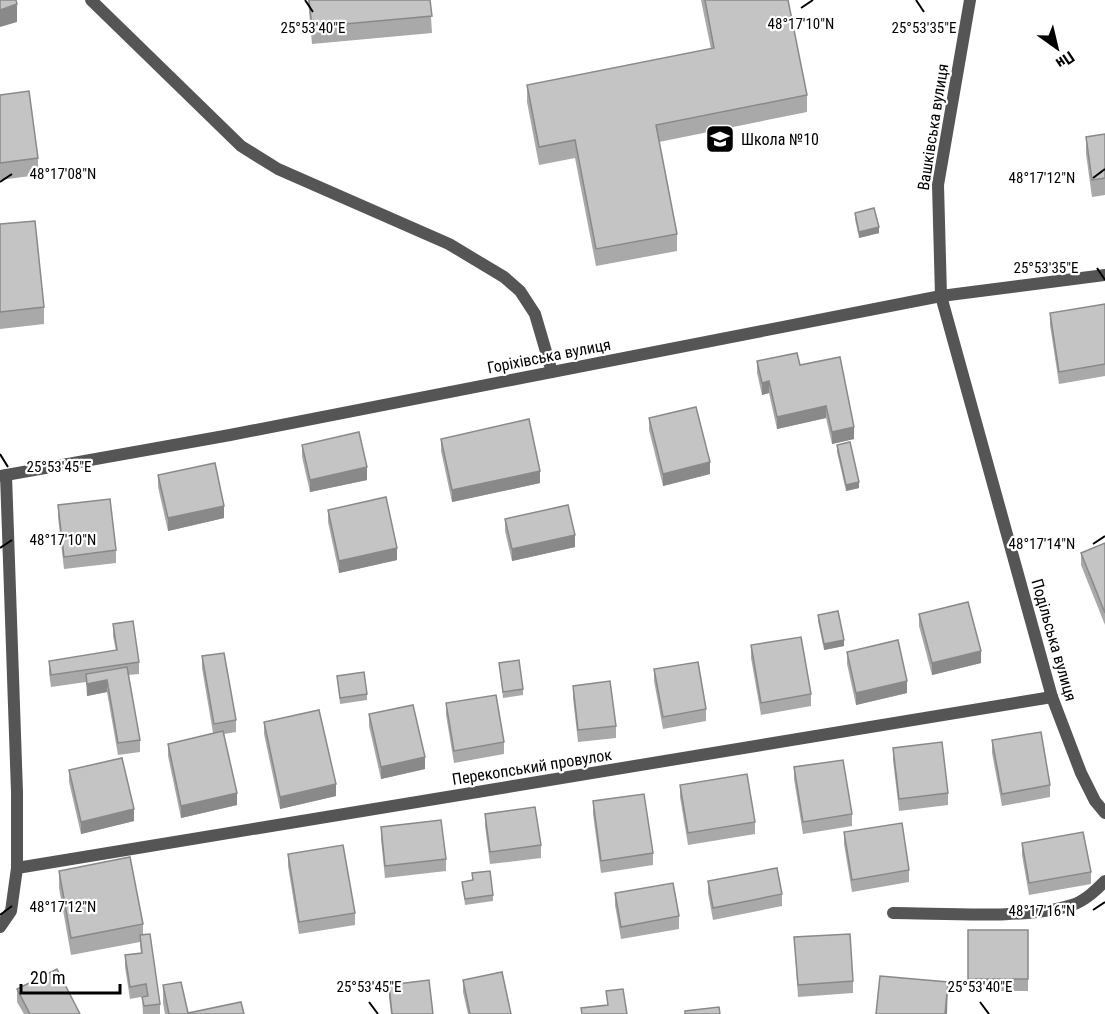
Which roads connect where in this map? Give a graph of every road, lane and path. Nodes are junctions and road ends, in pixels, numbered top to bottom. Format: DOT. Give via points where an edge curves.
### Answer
graph roads {
  1 [pos="90,0"];
  2 [pos="970,0"];
  3 [pos="1105,275"];
  4 [pos="941,296"];
  5 [pos="552,372"];
  6 [pos="3,476"];
  7 [pos="1052,697"];
  8 [pos="1105,813"];
  9 [pos="17,868"];
  10 [pos="1105,881"];
  11 [pos="892,913"];
  12 [pos="0,927"];
  1 -- 5 [label="street" via="241,146 278,169 449,244 504,276 535,314"];
  2 -- 4 [label="street, Вашківська вулиця" via="938,185"];
  3 -- 4 [label="street, Горіхівська вулиця"];
  4 -- 5 [label="street, Горіхівська вулиця"];
  4 -- 7 [label="street, Подільська вулиця"];
  5 -- 6 [label="street, Горіхівська вулиця"];
  6 -- 9 [label="street"];
  7 -- 8 [label="street, Подільська вулиця" via="1081,773"];
  7 -- 9 [label="street, Перекопський провулок"];
  9 -- 12 [label="street" via="11,911"];
  10 -- 11 [label="street" via="1073,905 1040,911"];
}
